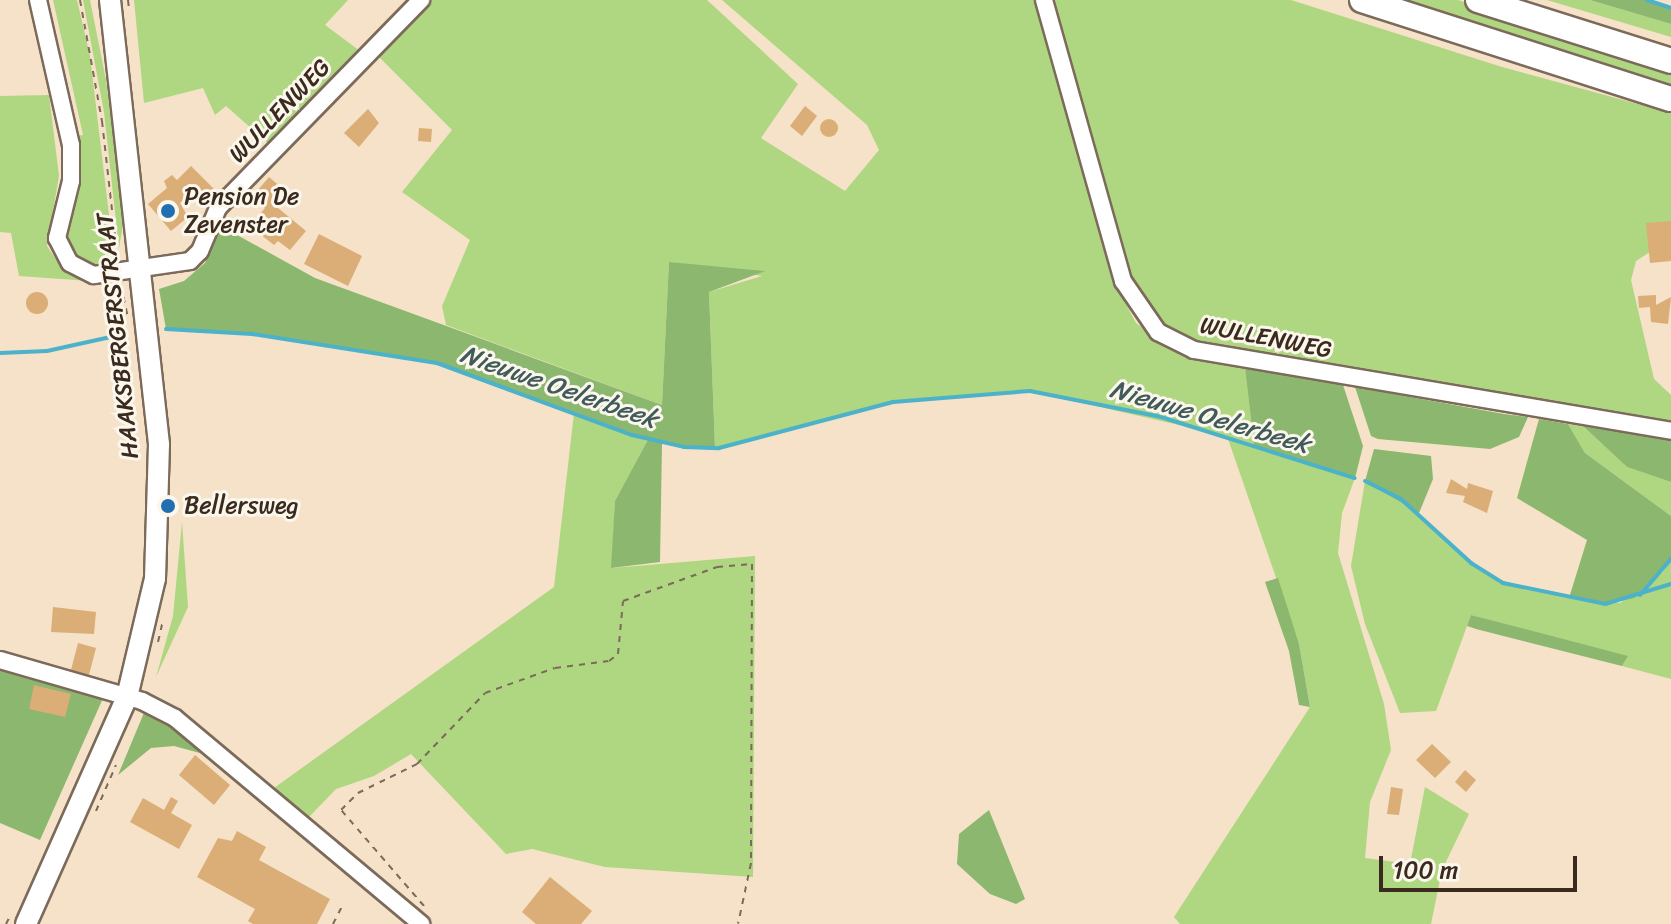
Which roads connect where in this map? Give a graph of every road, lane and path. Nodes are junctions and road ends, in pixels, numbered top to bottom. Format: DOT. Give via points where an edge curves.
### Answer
graph roads {
  1 [pos="38,0"];
  2 [pos="80,0"];
  3 [pos="98,0"];
  4 [pos="110,0"];
  5 [pos="421,0"];
  6 [pos="1044,0"];
  7 [pos="1362,0"];
  8 [pos="1478,0"];
  9 [pos="114,54"];
  10 [pos="1671,61"];
  11 [pos="1671,99"];
  12 [pos="129,274"];
  13 [pos="128,318"];
  14 [pos="1671,431"];
  15 [pos="0,660"];
  16 [pos="127,697"];
  17 [pos="341,908"];
  18 [pos="419,922"];
  19 [pos="26,924"];
  20 [pos="333,924"];
  21 [pos="738,924"];
  1 -- 12 [label="street" via="71,145 71,181 59,221 61,251 81,270"];
  2 -- 12 [label="path, HAAKSBERGERSTRAAT"];
  3 -- 9 [label="main road, HAAKSBERGERSTRAAT"];
  4 -- 9 [label="main road, HAAKSBERGERSTRAAT"];
  5 -- 12 [label="street, WULLENWEG" via="218,208 194,257"];
  6 -- 14 [label="street, WULLENWEG" via="1123,281 1158,332 1194,350"];
  7 -- 11 [label="highway"];
  8 -- 10 [label="highway"];
  9 -- 12 [label="main road, HAAKSBERGERSTRAAT"];
  12 -- 13 [label="path, HAAKSBERGERSTRAAT"];
  12 -- 16 [label="main road, HAAKSBERGERSTRAAT" via="158,474 155,579"];
  15 -- 16 [label="street"];
  16 -- 18 [label="street" via="187,726"];
  16 -- 19 [label="main road, HAAKSBERGERSTRAAT"];
  17 -- 20 [label="path"];
  18 -- 21 [label="path" via="424,905 419,894 341,810 358,793 417,764 485,693 555,668 609,661 618,654 623,601 717,567 752,564 751,863"];
}
